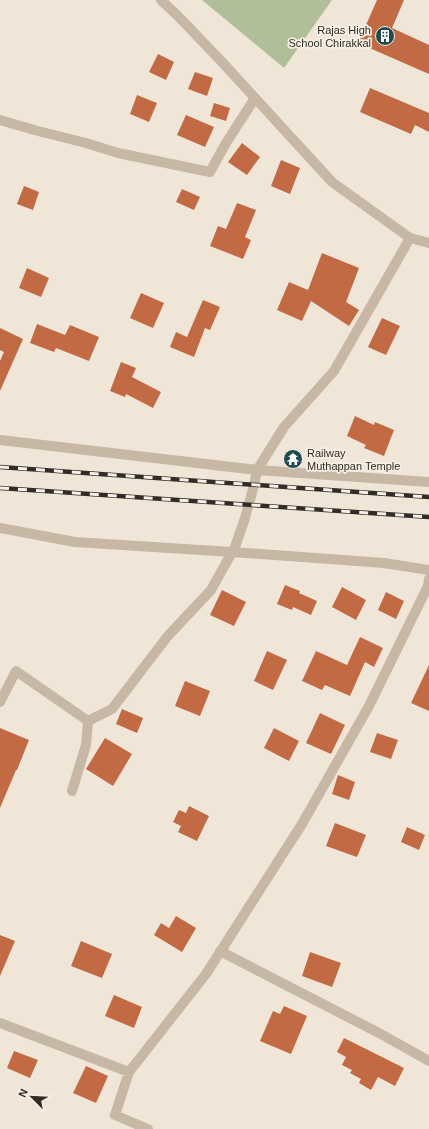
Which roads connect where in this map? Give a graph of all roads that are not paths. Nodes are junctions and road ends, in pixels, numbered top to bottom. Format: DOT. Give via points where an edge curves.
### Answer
graph roads {
  1 [pos="161,0"];
  2 [pos="255,98"];
  3 [pos="0,120"];
  4 [pos="410,238"];
  5 [pos="429,243"];
  6 [pos="0,440"];
  7 [pos="257,470"];
  8 [pos="429,482"];
  9 [pos="0,528"];
  10 [pos="232,552"];
  11 [pos="429,570"];
  12 [pos="429,579"];
  13 [pos="0,702"];
  14 [pos="88,721"];
  15 [pos="72,791"];
  16 [pos="220,951"];
  17 [pos="0,1023"];
  18 [pos="429,1061"];
  19 [pos="128,1072"];
  20 [pos="148,1129"];
  1 -- 2 [label="street"];
  2 -- 3 [label="street" via="210,172 118,153"];
  2 -- 4 [label="street" via="332,182"];
  4 -- 5 [label="street"];
  4 -- 7 [label="street" via="334,372 284,427"];
  6 -- 7 [label="street"];
  7 -- 8 [label="street"];
  7 -- 10 [label="street" via="245,518"];
  9 -- 10 [label="street" via="75,542"];
  10 -- 11 [label="street" via="384,563"];
  10 -- 14 [label="street" via="210,590 167,637 112,709"];
  12 -- 16 [label="street" via="428,586 369,706 302,824"];
  13 -- 14 [label="street" via="16,671"];
  14 -- 15 [label="street" via="86,745"];
  16 -- 18 [label="street"];
  16 -- 19 [label="street" via="206,974"];
  17 -- 19 [label="street"];
  19 -- 20 [label="street" via="115,1115"];
}
